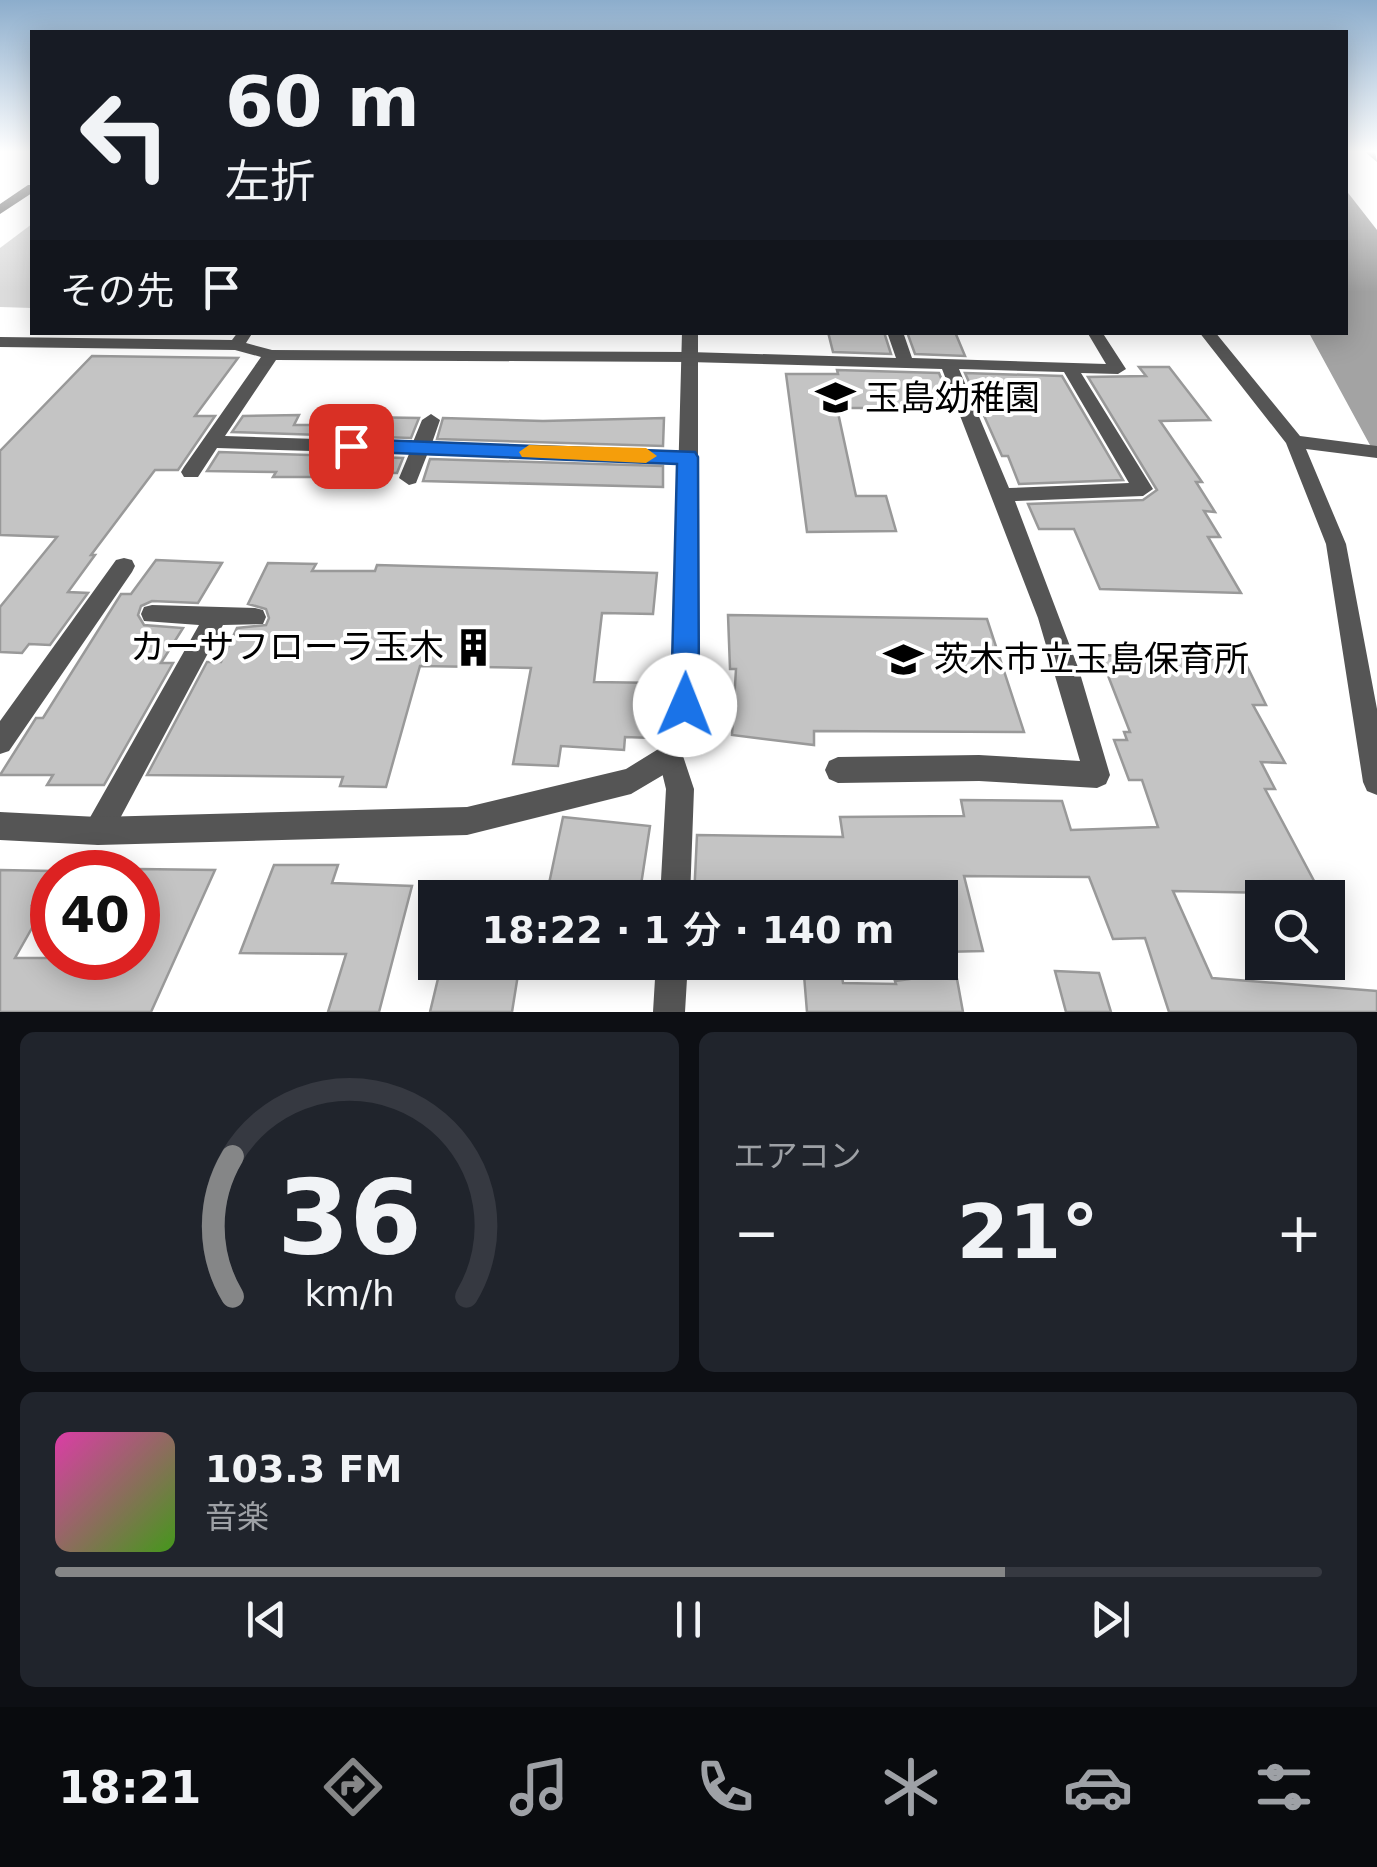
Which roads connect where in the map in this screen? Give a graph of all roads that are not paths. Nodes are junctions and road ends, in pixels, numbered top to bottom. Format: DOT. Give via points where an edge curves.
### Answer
graph roads {
  1 [pos="690,335"];
  2 [pos="895,335"];
  3 [pos="1096,335"];
  4 [pos="1209,335"];
  5 [pos="241,339"];
  6 [pos="0,342"];
  7 [pos="271,355"];
  8 [pos="689,357"];
  9 [pos="904,362"];
  10 [pos="948,363"];
  11 [pos="1068,366"];
  12 [pos="431,420"];
  13 [pos="212,442"];
  14 [pos="1300,442"];
  15 [pos="420,448"];
  16 [pos="1377,452"];
  17 [pos="688,457"];
  18 [pos="191,472"];
  19 [pos="409,478"];
  20 [pos="1001,495"];
  21 [pos="124,566"];
  22 [pos="152,614"];
  23 [pos="216,616"];
  24 [pos="255,618"];
  25 [pos="0,742"];
  26 [pos="670,756"];
  27 [pos="838,770"];
  28 [pos="1377,782"];
  29 [pos="0,826"];
  30 [pos="98,831"];
  31 [pos="676,880"];
  32 [pos="671,980"];
  33 [pos="669,1012"];
  1 -- 8 [label="street"];
  2 -- 9 [label="street"];
  3 -- 11 [label="street" via="1118,369"];
  4 -- 14 [label="street"];
  5 -- 6 [label="street"];
  5 -- 7 [label="street"];
  7 -- 8 [label="street"];
  7 -- 13 [label="street"];
  8 -- 9 [label="street"];
  8 -- 17 [label="street"];
  9 -- 10 [label="street"];
  10 -- 11 [label="street"];
  10 -- 20 [label="street"];
  11 -- 20 [label="street" via="1143,489"];
  12 -- 15 [label="street"];
  13 -- 15 [label="street"];
  13 -- 18 [label="street"];
  14 -- 16 [label="street"];
  14 -- 28 [label="street" via="1336,544"];
  15 -- 17 [label="street"];
  15 -- 19 [label="street"];
  17 -- 26 [label="street" via="685,705"];
  20 -- 27 [label="street" via="1082,713 1098,776 979,768"];
  21 -- 25 [label="street"];
  22 -- 23 [label="street"];
  23 -- 24 [label="street"];
  23 -- 30 [label="street"];
  26 -- 30 [label="street" via="630,781 467,821"];
  26 -- 31 [label="street" via="680,789"];
  29 -- 30 [label="street"];
  32 -- 33 [label="street"];
}
